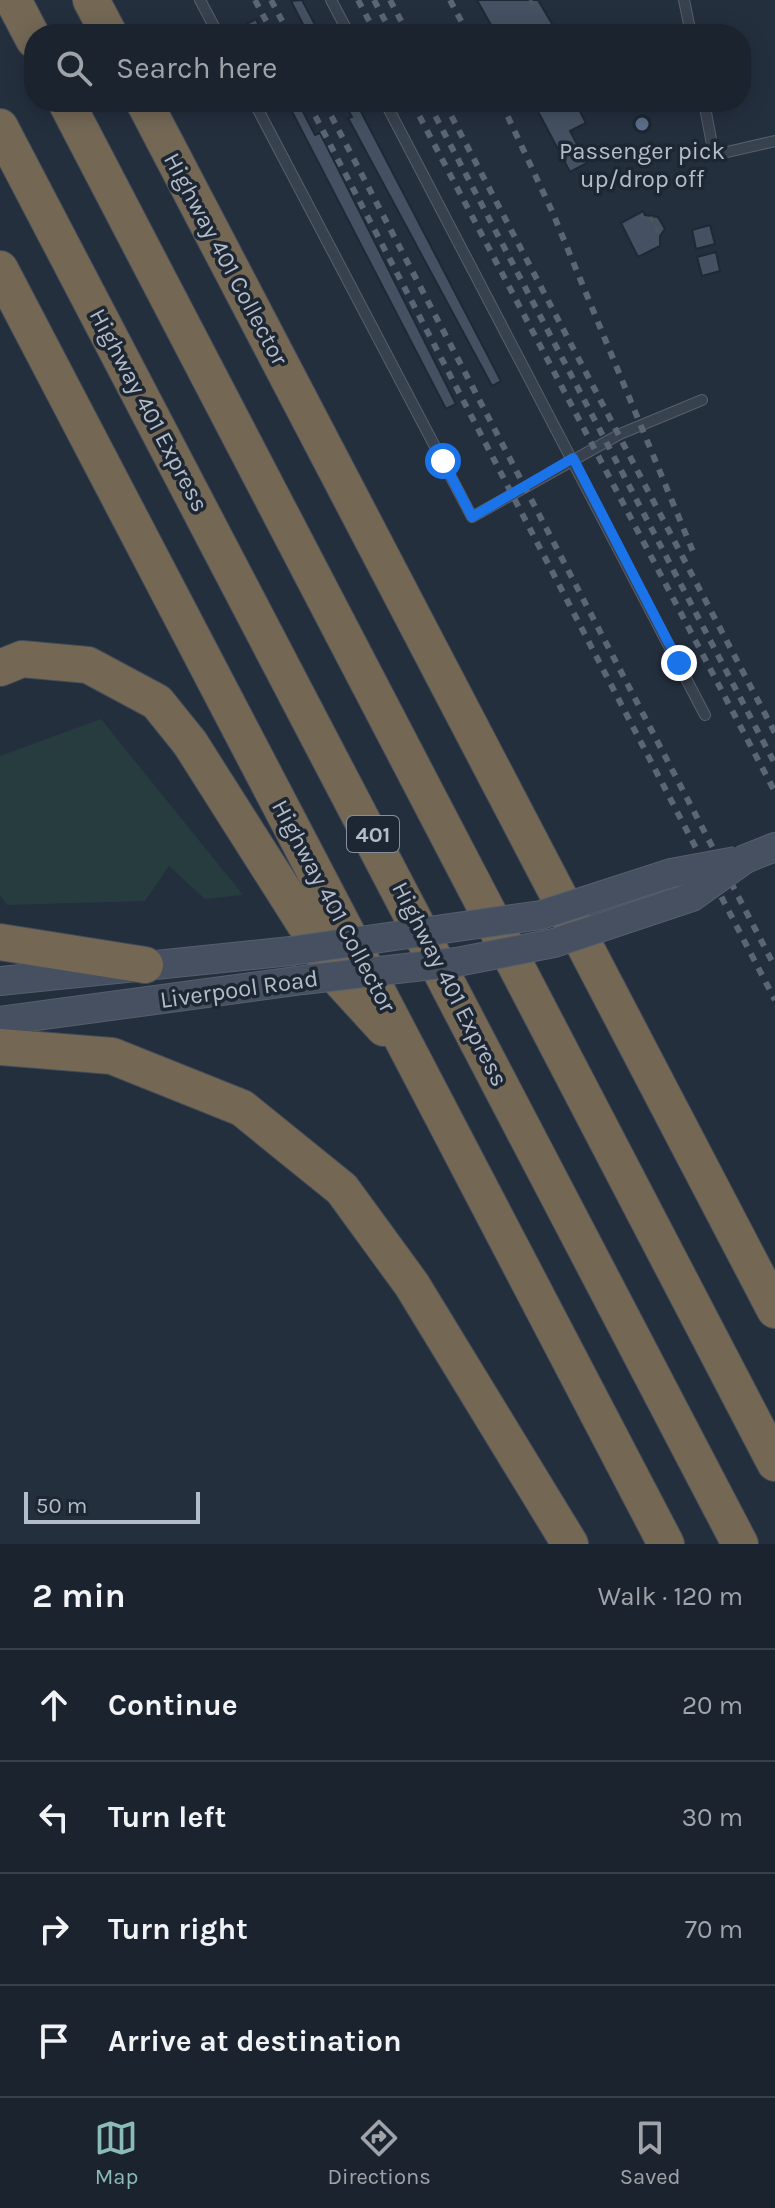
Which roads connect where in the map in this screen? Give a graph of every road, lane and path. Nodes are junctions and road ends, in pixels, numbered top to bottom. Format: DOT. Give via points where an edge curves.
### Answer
graph roads {
  1 [pos="13,0"];
  2 [pos="91,0"];
  3 [pos="200,0"];
  4 [pos="331,0"];
  5 [pos="530,0"];
  6 [pos="684,0"];
  7 [pos="536,11"];
  8 [pos="26,24"];
  9 [pos="104,24"];
  10 [pos="213,24"];
  11 [pos="344,24"];
  12 [pos="689,24"];
  13 [pos="71,112"];
  14 [pos="149,112"];
  15 [pos="259,112"];
  16 [pos="390,112"];
  17 [pos="706,112"];
  18 [pos="0,127"];
  19 [pos="775,141"];
  20 [pos="650,217"];
  21 [pos="660,236"];
  22 [pos="0,269"];
  23 [pos="702,400"];
  24 [pos="573,458"];
  25 [pos="0,668"];
  26 [pos="705,715"];
  27 [pos="775,847"];
  28 [pos="745,859"];
  29 [pos="0,942"];
  30 [pos="145,965"];
  31 [pos="0,981"];
  32 [pos="0,1021"];
  33 [pos="0,1047"];
  34 [pos="417,1065"];
  35 [pos="775,1310"];
  36 [pos="775,1463"];
  37 [pos="570,1544"];
  38 [pos="666,1544"];
  39 [pos="740,1544"];
  1 -- 8 [label="highway"];
  2 -- 9 [label="highway"];
  3 -- 10 [label="lane"];
  4 -- 11 [label="lane"];
  5 -- 7 [label="path"];
  6 -- 12 [label="lane"];
  13 -- 36 [label="highway, 401"];
  14 -- 35 [label="highway, Highway 401 Collector"];
  15 -- 24 [label="lane" via="472,517"];
  16 -- 24 [label="lane"];
  17 -- 19 [label="lane" via="714,155"];
  18 -- 39 [label="highway, Highway 401 Express / 401"];
  20 -- 21 [label="path"];
  22 -- 34 [label="highway, Highway 401 Collector"];
  23 -- 24 [label="lane"];
  24 -- 26 [label="lane"];
  25 -- 34 [label="highway" via="22,659 88,665 157,702 190,743 341,981"];
  27 -- 28 [label="main road, Liverpool Road"];
  28 -- 30 [label="main road, Liverpool Road, bridge" via="671,873 541,915 291,951"];
  28 -- 32 [label="main road, Liverpool Road, bridge" via="692,897 554,943 457,962"];
  29 -- 30 [label="highway"];
  30 -- 31 [label="main road, Liverpool Road"];
  33 -- 37 [label="highway" via="112,1056 242,1108 342,1189 412,1285"];
  34 -- 38 [label="highway, Highway 401 Collector"];
}
